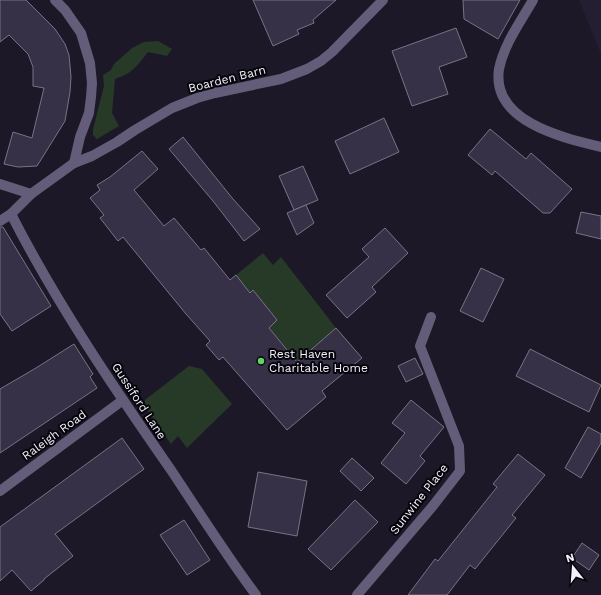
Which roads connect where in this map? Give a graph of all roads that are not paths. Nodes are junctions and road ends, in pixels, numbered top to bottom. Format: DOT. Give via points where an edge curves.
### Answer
graph roads {
  1 [pos="55,0"];
  2 [pos="383,0"];
  3 [pos="533,0"];
  4 [pos="601,148"];
  5 [pos="74,163"];
  6 [pos="0,184"];
  7 [pos="31,194"];
  8 [pos="11,214"];
  9 [pos="0,221"];
  10 [pos="431,317"];
  11 [pos="123,400"];
  12 [pos="0,490"];
  13 [pos="256,595"];
  14 [pos="357,595"];
  1 -- 5 [label="street" via="81,33 90,63 92,83 89,113"];
  2 -- 5 [label="street, Boarden Barn" via="332,52 307,69 281,79 216,93 178,105 118,142"];
  3 -- 4 [label="street" via="508,44 499,68 500,88 504,98 519,116 530,123 564,138"];
  5 -- 7 [label="street, Boarden Barn"];
  6 -- 7 [label="street"];
  7 -- 8 [label="street, Boarden Barn"];
  8 -- 9 [label="street, Boarden Barn"];
  8 -- 11 [label="street, Gussiford Lane" via="46,278"];
  10 -- 14 [label="street, Sunwine Place" via="420,346 459,446 460,471"];
  11 -- 12 [label="street, Raleigh Road"];
  11 -- 13 [label="street, Gussiford Lane"];
}
